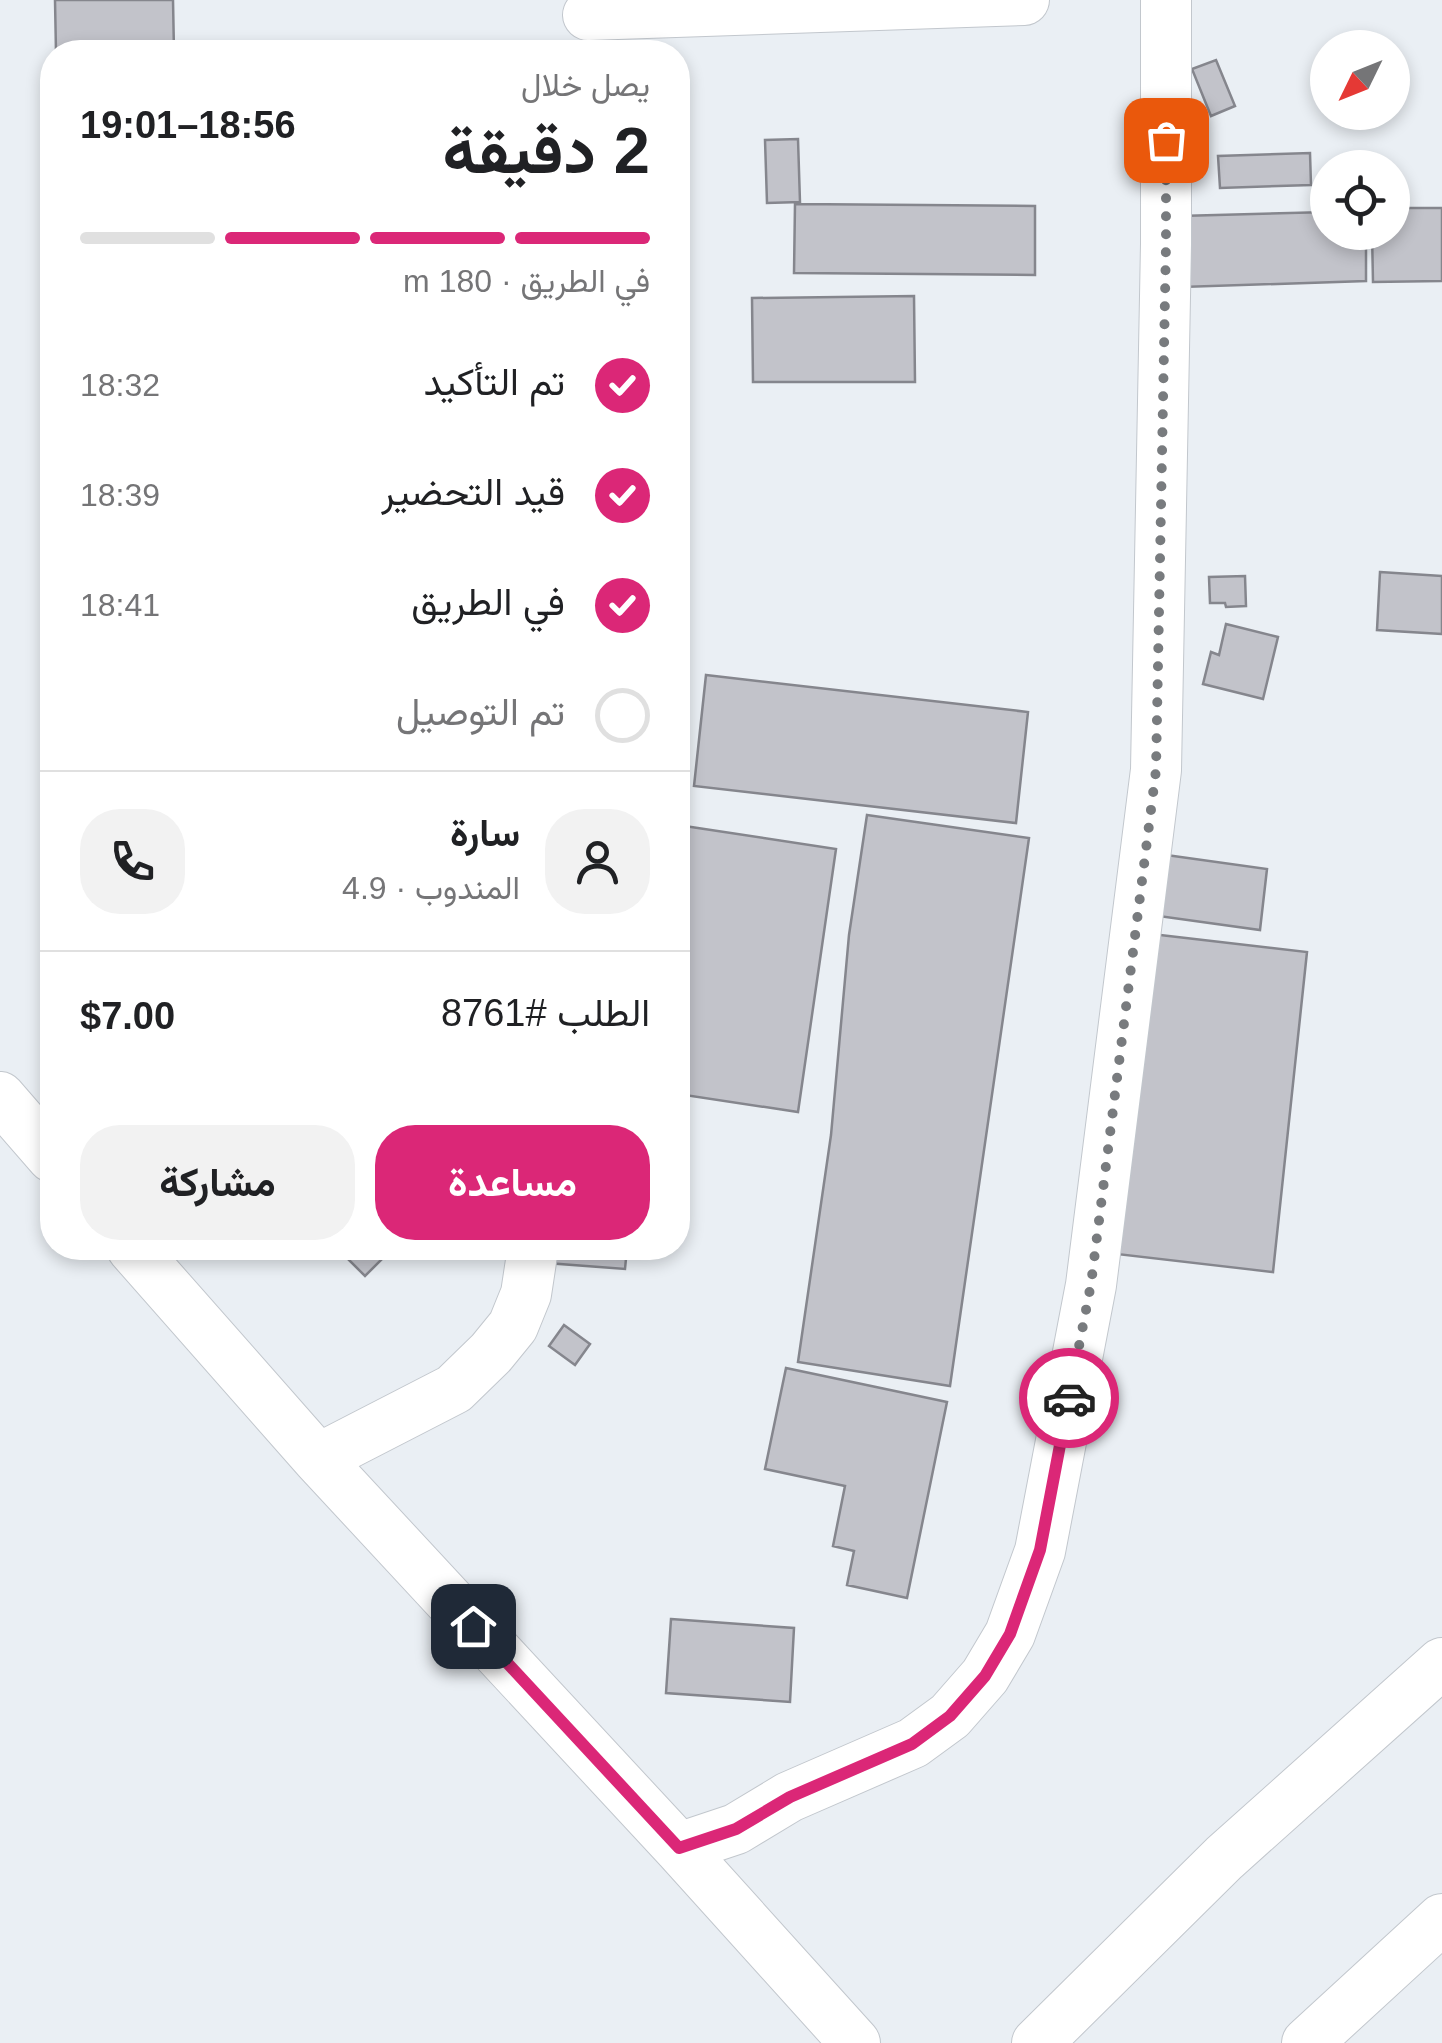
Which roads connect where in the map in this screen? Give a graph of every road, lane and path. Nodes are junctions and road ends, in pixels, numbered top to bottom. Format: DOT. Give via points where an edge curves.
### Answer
graph roads {
  1 [pos="1024,0"];
  2 [pos="1166,0"];
  3 [pos="588,22"];
  4 [pos="0,1097"];
  5 [pos="40,1143"];
  6 [pos="143,1260"];
  7 [pos="530,1260"];
  8 [pos="318,1459"];
  9 [pos="1442,1663"];
  10 [pos="679,1848"];
  11 [pos="1442,1919"];
  12 [pos="855,2043"];
  13 [pos="1038,2043"];
  14 [pos="1307,2043"];
  1 -- 3 [label="street"];
  2 -- 10 [label="street" via="1156,770 1091,1284 1040,1550 1010,1634 950,1716 912,1744 790,1797 736,1829"];
  4 -- 5 [label="street"];
  6 -- 8 [label="street"];
  7 -- 8 [label="street" via="513,1326 454,1389"];
  8 -- 10 [label="street"];
  9 -- 13 [label="street" via="1235,1848"];
  10 -- 12 [label="street"];
  11 -- 14 [label="street"];
}
